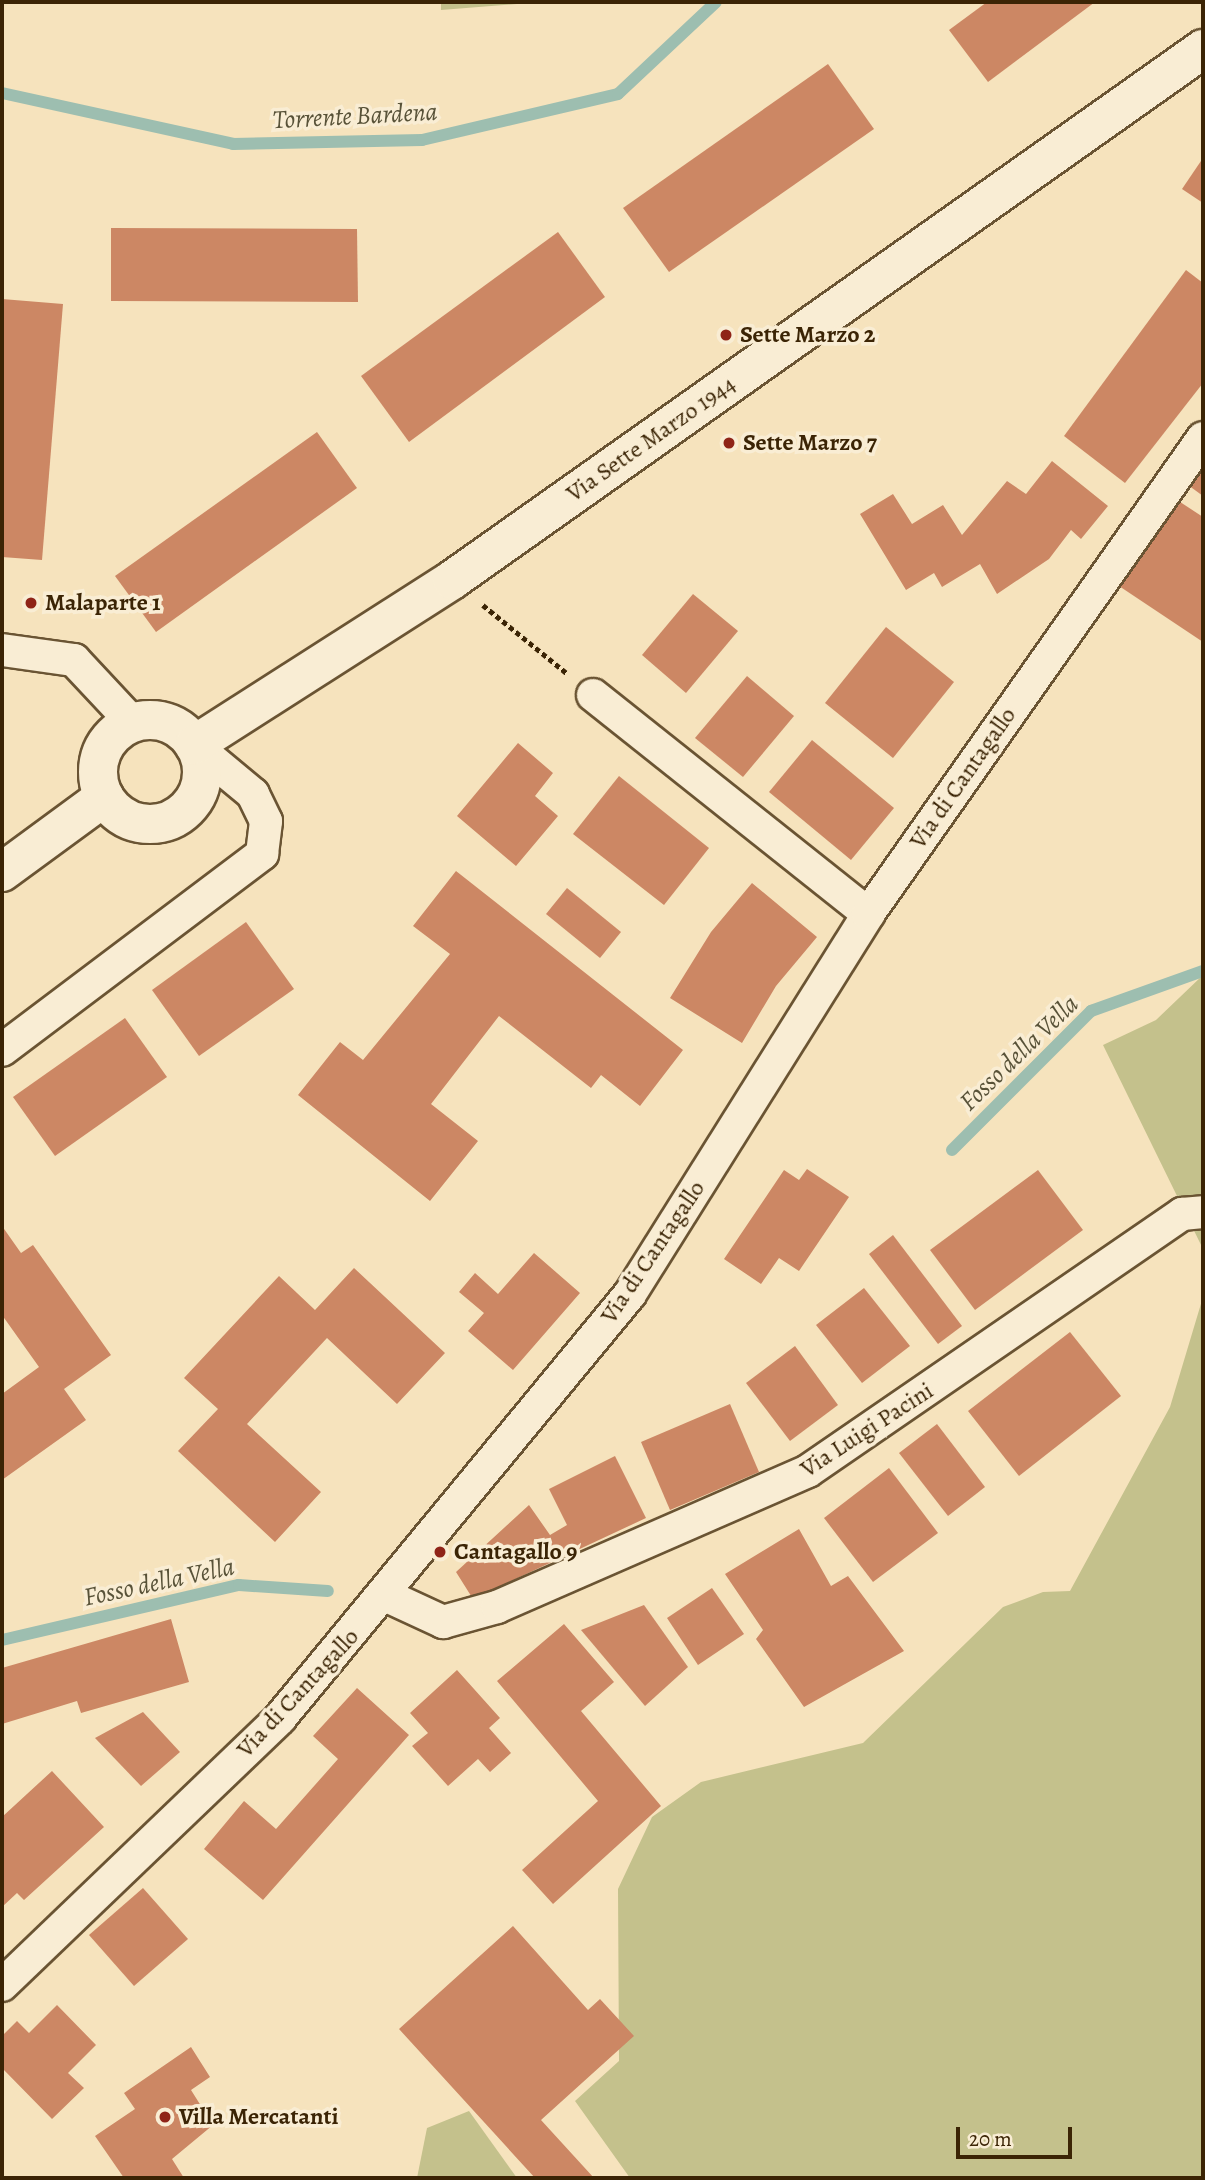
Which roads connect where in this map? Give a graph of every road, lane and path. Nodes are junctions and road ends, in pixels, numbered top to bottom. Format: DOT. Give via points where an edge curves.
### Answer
graph roads {
  1 [pos="1203,49"];
  2 [pos="1203,438"];
  3 [pos="453,580"];
  4 [pos="2,650"];
  5 [pos="593,695"];
  6 [pos="132,722"];
  7 [pos="194,745"];
  8 [pos="104,797"];
  9 [pos="2,872"];
  10 [pos="868,914"];
  11 [pos="2,1050"];
  12 [pos="1203,1212"];
  13 [pos="387,1596"];
  14 [pos="2,1985"];
  1 -- 3 [label="street, Via Sette Marzo 1944"];
  2 -- 10 [label="street, Via di Cantagallo"];
  3 -- 5 [label="path"];
  3 -- 7 [label="street, Via Sette Marzo 1944"];
  4 -- 6 [label="street" via="74,660"];
  5 -- 10 [label="street"];
  6 -- 7 [label="street" via="171,724"];
  6 -- 8 [label="street" via="110,737 98,761"];
  7 -- 8 [label="street" via="201,780 180,814 143,824 116,811"];
  7 -- 11 [label="street" via="253,794 266,821 262,854"];
  8 -- 9 [label="street"];
  10 -- 13 [label="street, Via di Cantagallo" via="630,1294"];
  12 -- 13 [label="street, Via Luigi Pacini" via="1182,1214 808,1471 497,1607 443,1622"];
  13 -- 14 [label="street, Via di Cantagallo" via="280,1718"];
}
